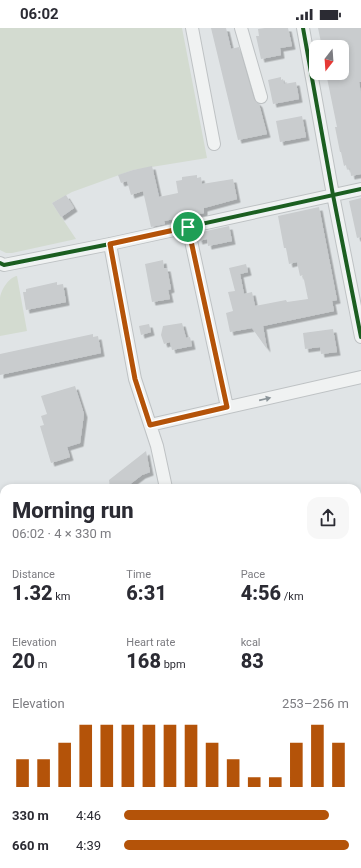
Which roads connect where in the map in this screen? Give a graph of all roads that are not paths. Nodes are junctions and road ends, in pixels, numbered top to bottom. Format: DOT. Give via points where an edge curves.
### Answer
graph roads {
  1 [pos="192,28"];
  2 [pos="241,28"];
  3 [pos="303,28"];
  4 [pos="261,97"];
  5 [pos="214,144"];
  6 [pos="361,189"];
  7 [pos="333,195"];
  8 [pos="188,227"];
  9 [pos="110,244"];
  10 [pos="1,267"];
  11 [pos="361,337"];
  12 [pos="361,377"];
  13 [pos="227,407"];
  14 [pos="150,425"];
  15 [pos="165,484"];
  1 -- 5 [label="street"];
  2 -- 4 [label="street"];
  3 -- 7 [label="street"];
  6 -- 7 [label="street"];
  7 -- 8 [label="street"];
  7 -- 11 [label="street"];
  8 -- 9 [label="street"];
  8 -- 13 [label="street"];
  9 -- 10 [label="street"];
  9 -- 14 [label="street" via="135,379"];
  13 -- 12 [label="street, one-way"];
  13 -- 14 [label="street"];
  14 -- 15 [label="street"];
}
